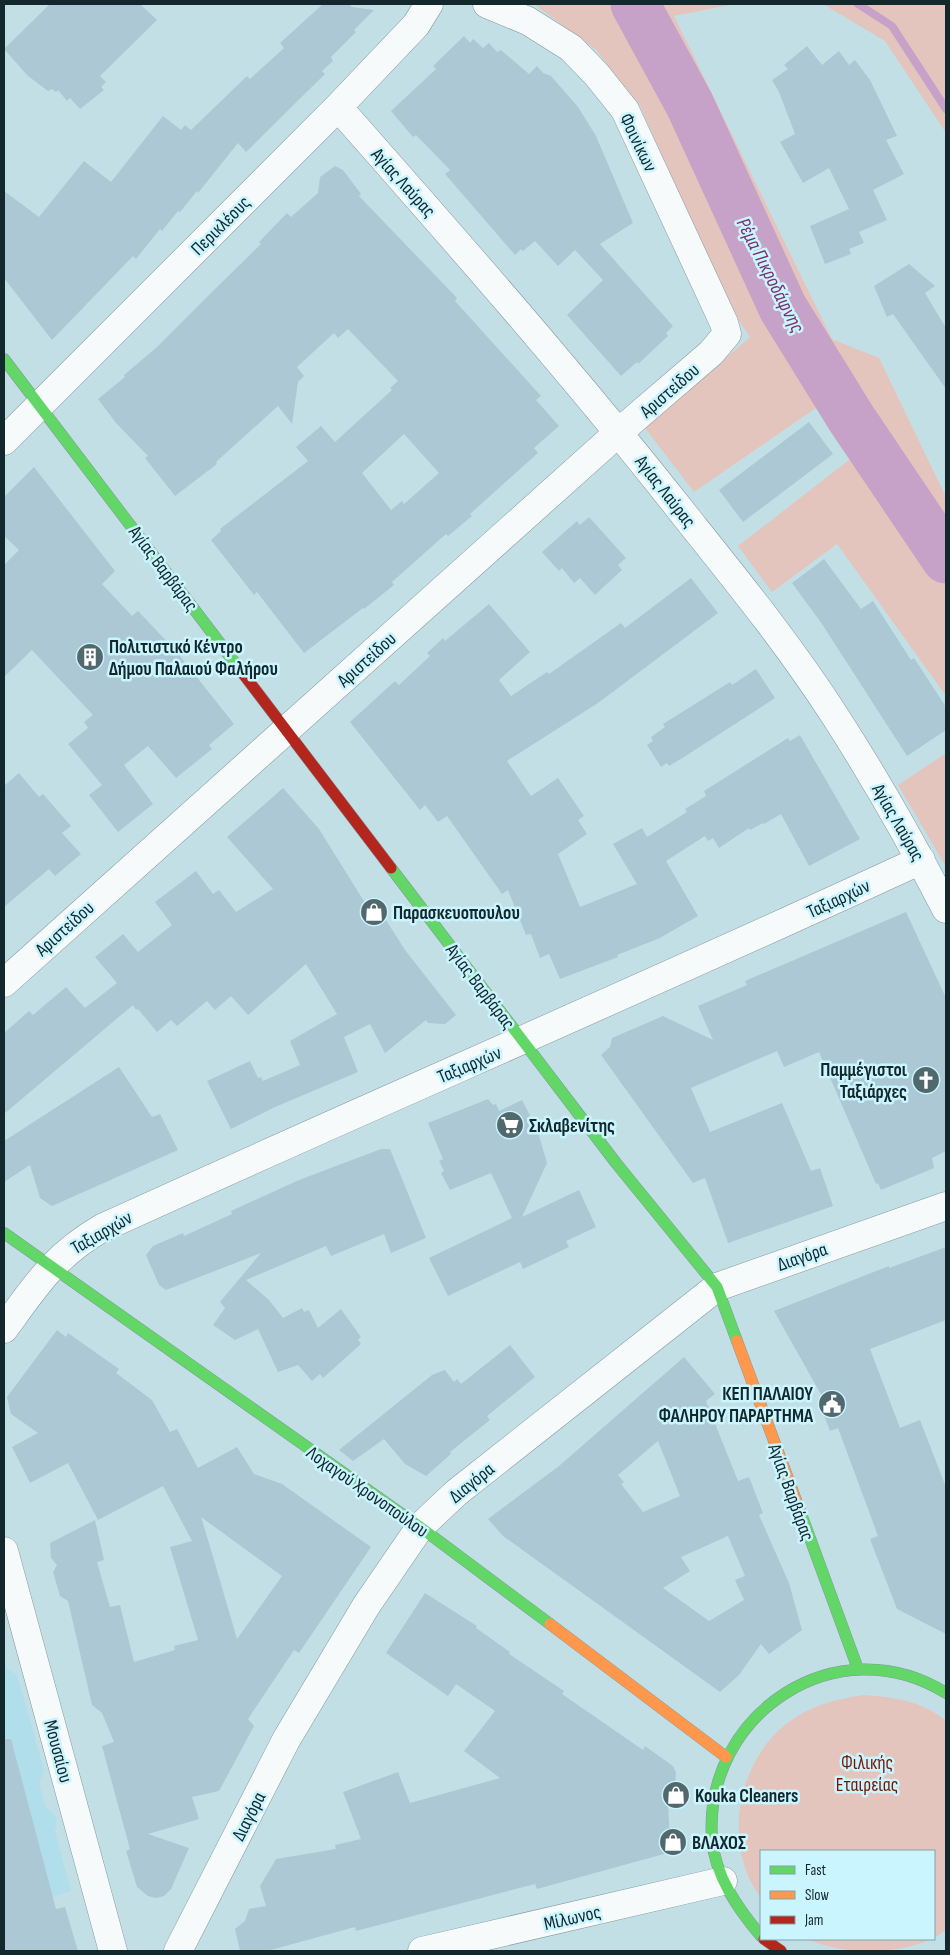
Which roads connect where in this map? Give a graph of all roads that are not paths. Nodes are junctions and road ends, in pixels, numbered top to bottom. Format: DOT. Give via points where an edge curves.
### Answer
graph roads {
  1 [pos="429,4"];
  2 [pos="486,4"];
  3 [pos="338,108"];
  4 [pos="727,334"];
  5 [pos="4,359"];
  6 [pos="40,404"];
  7 [pos="619,432"];
  8 [pos="4,441"];
  9 [pos="287,729"];
  10 [pos="921,860"];
  11 [pos="946,909"];
  12 [pos="4,982"];
  13 [pos="522,1041"];
  14 [pos="946,1206"];
  15 [pos="4,1233"];
  16 [pos="51,1266"];
  17 [pos="716,1287"];
  18 [pos="4,1329"];
  19 [pos="420,1527"];
  20 [pos="4,1551"];
  21 [pos="858,1669"];
  22 [pos="946,1693"];
  23 [pos="726,1756"];
  24 [pos="723,1881"];
  25 [pos="760,1935"];
  26 [pos="765,1940"];
  27 [pos="113,1951"];
  28 [pos="178,1951"];
  29 [pos="422,1951"];
  30 [pos="781,1951"];
  1 -- 3 [label="street, Περικλέους" via="416,25"];
  2 -- 4 [label="street, Φοινίκων" via="528,21 571,48 625,110"];
  3 -- 6 [label="street, Περικλέους"];
  3 -- 7 [label="street, Αγίας Λαύρας" via="492,281"];
  4 -- 7 [label="street, Αριστείδου" via="711,353"];
  5 -- 6 [label="street, Αγίας Βαρβάρας"];
  6 -- 8 [label="street, Περικλέους"];
  6 -- 9 [label="street, Αγίας Βαρβάρας"];
  7 -- 9 [label="street, Αριστείδου"];
  7 -- 10 [label="street, Αγίας Λαύρας" via="766,617 834,714"];
  9 -- 12 [label="street, Αριστείδου"];
  9 -- 13 [label="street, Αγίας Βαρβάρας"];
  10 -- 11 [label="street, Αγίας Λαύρας"];
  10 -- 13 [label="street, Ταξιαρχών"];
  13 -- 16 [label="street, Ταξιαρχών" via="315,1130 102,1228 76,1243"];
  13 -- 17 [label="street, Αγίας Βαρβάρας"];
  14 -- 17 [label="street, Διαγόρα"];
  15 -- 16 [label="street, Λοχαγού Χρονοπούλου"];
  16 -- 18 [label="street, Ταξιαρχών"];
  16 -- 19 [label="street, Λοχαγού Χρονοπούλου"];
  17 -- 19 [label="street, Διαγόρα" via="456,1493"];
  17 -- 21 [label="street, Αγίας Βαρβάρας"];
  19 -- 23 [label="street, Λοχαγού Χρονοπούλου"];
  19 -- 28 [label="street, Διαγόρα" via="366,1606 286,1740"];
  20 -- 27 [label="street, Μουσαίου"];
  21 -- 22 [label="street" via="887,1670 911,1676"];
  21 -- 23 [label="street" via="806,1680 781,1694 740,1732"];
  23 -- 24 [label="street" via="713,1797 712,1840"];
  24 -- 25 [label="street" via="744,1918"];
  24 -- 29 [label="street, Μίλωνος"];
  26 -- 30 [label="street"];
}
